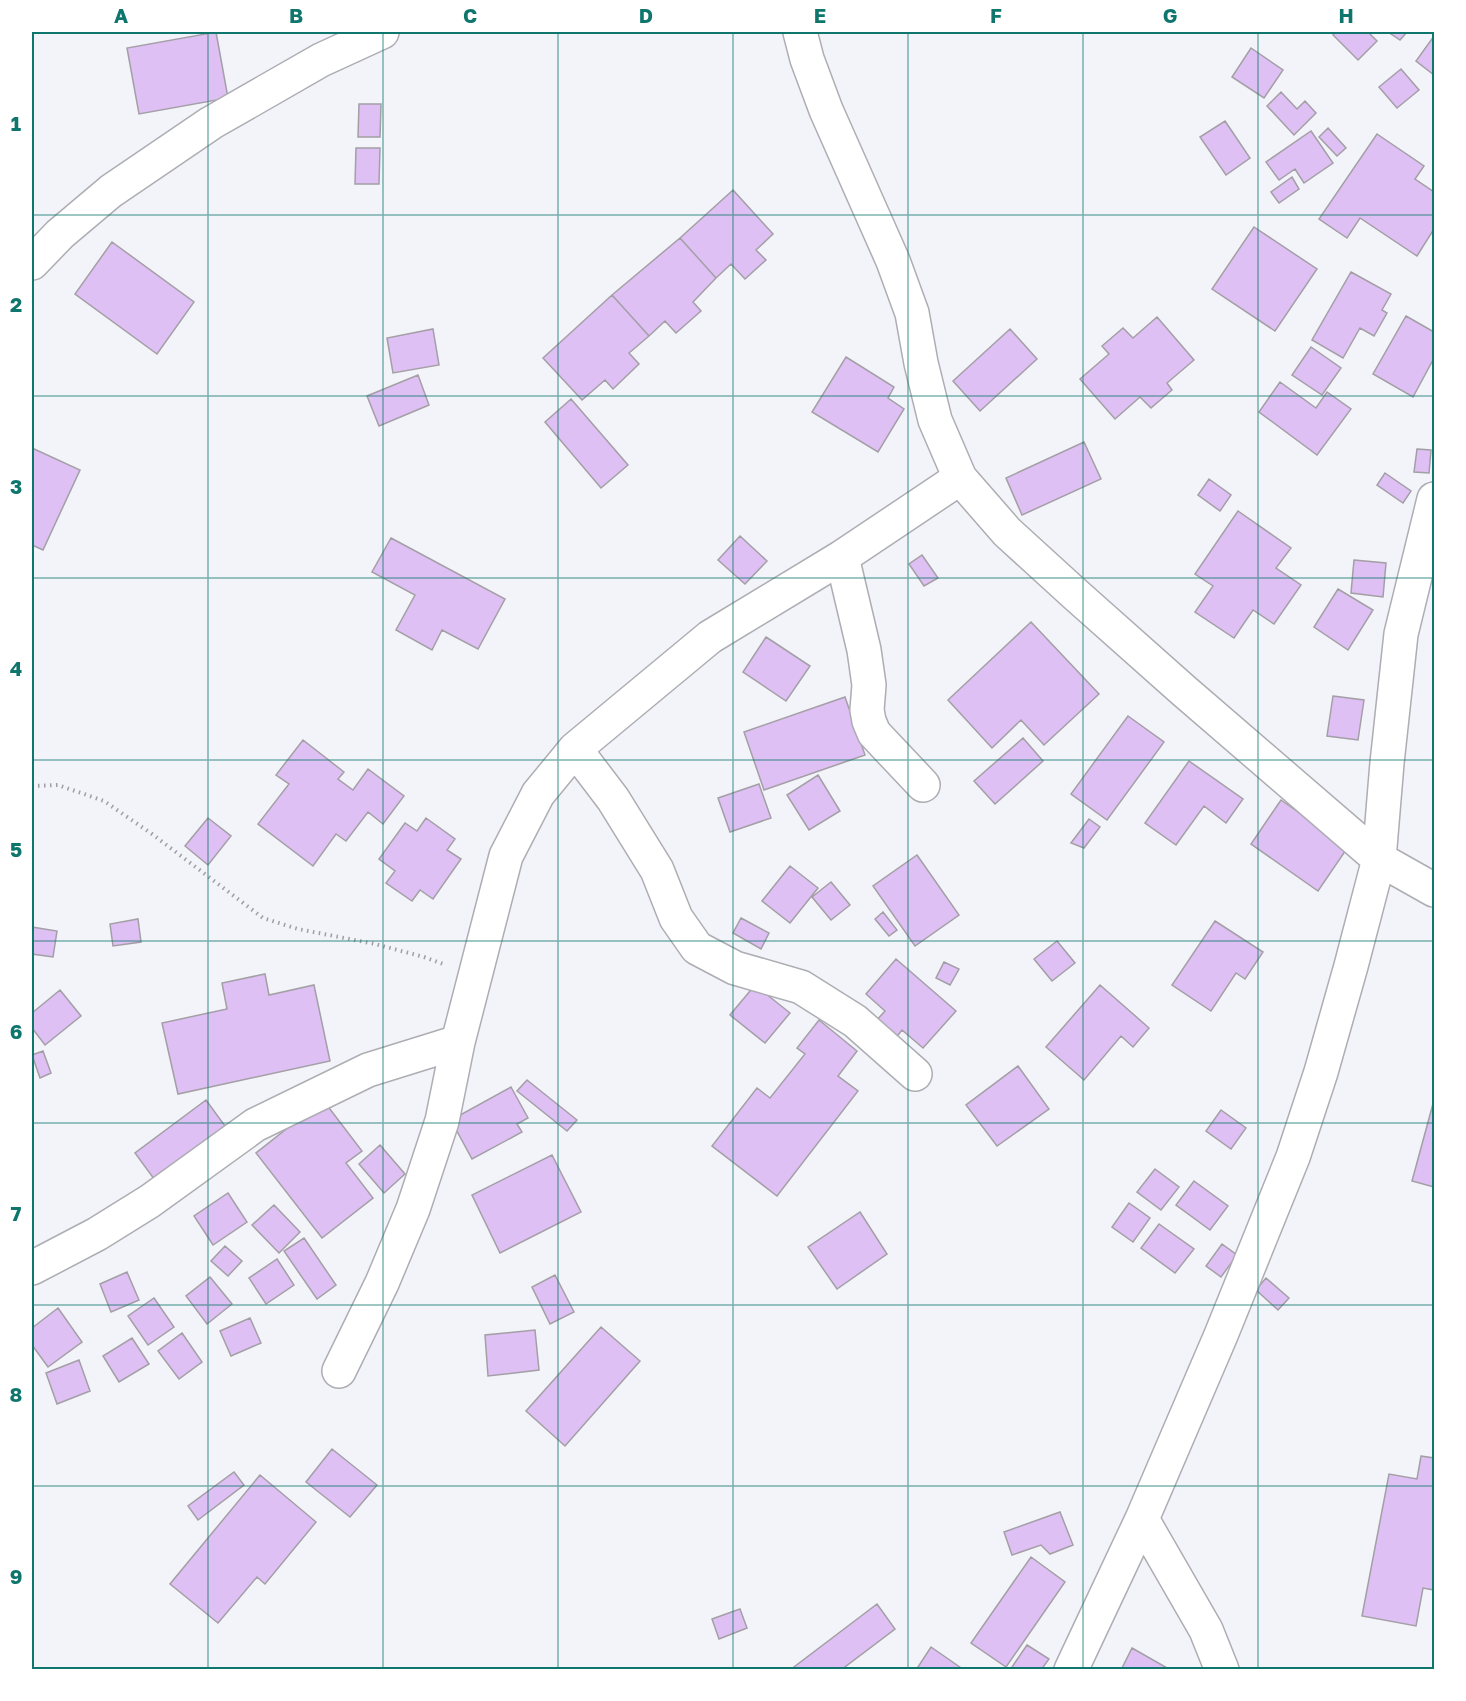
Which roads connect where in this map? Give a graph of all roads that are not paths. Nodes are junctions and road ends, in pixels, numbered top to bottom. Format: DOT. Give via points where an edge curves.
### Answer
graph roads {
  1 [pos="382,32"];
  2 [pos="800,32"];
  3 [pos="32,263"];
  4 [pos="960,478"];
  5 [pos="1434,499"];
  6 [pos="842,557"];
  7 [pos="574,749"];
  8 [pos="923,785"];
  9 [pos="1379,859"];
  10 [pos="1434,890"];
  11 [pos="458,1042"];
  12 [pos="915,1074"];
  13 [pos="32,1268"];
  14 [pos="339,1371"];
  15 [pos="1142,1519"];
  16 [pos="1071,1670"];
  17 [pos="1222,1670"];
  1 -- 3 [label="street" via="321,60 211,123 111,191"];
  2 -- 4 [label="street" via="826,110 912,313 935,420"];
  4 -- 6 [label="street"];
  4 -- 9 [label="street" via="1007,532 1075,594"];
  5 -- 9 [label="street" via="1401,634"];
  6 -- 7 [label="street" via="710,637"];
  6 -- 8 [label="street" via="864,650 869,721 874,733"];
  7 -- 11 [label="street" via="538,794 506,856"];
  7 -- 12 [label="street" via="613,799 657,870 676,918 697,948 735,968 801,987 855,1021"];
  9 -- 10 [label="street"];
  9 -- 15 [label="street" via="1321,1072 1293,1156"];
  11 -- 13 [label="street" via="368,1070 255,1125 150,1201"];
  11 -- 14 [label="street" via="442,1121 413,1209"];
  15 -- 16 [label="street"];
  15 -- 17 [label="street" via="1206,1630"];
}
